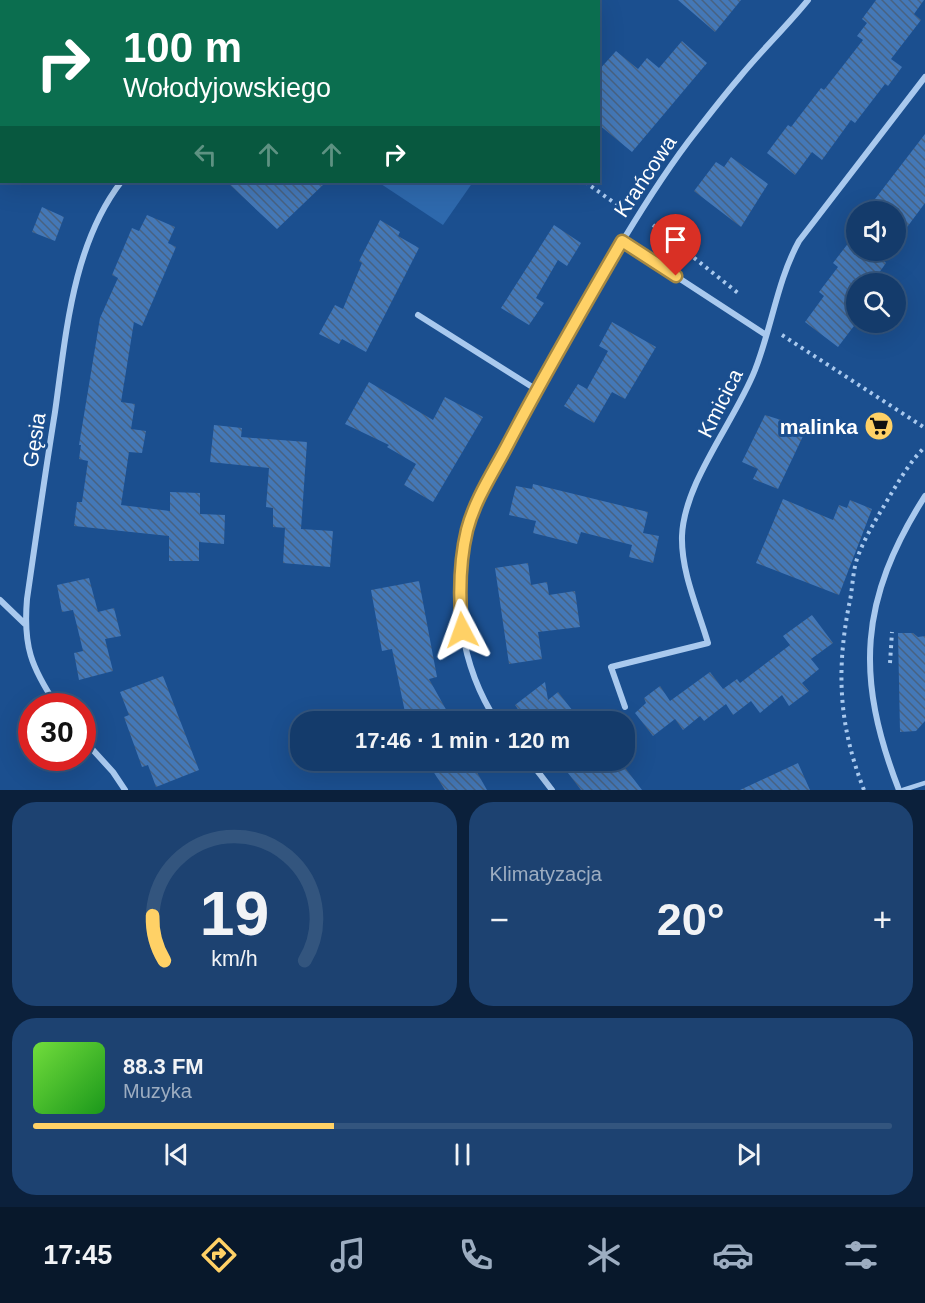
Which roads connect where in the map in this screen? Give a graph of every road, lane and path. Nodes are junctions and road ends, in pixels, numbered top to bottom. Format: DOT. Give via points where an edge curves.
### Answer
graph roads {
  1 [pos="808,0"];
  2 [pos="925,77"];
  3 [pos="120,183"];
  4 [pos="586,183"];
  5 [pos="636,218"];
  6 [pos="622,241"];
  7 [pos="740,295"];
  8 [pos="418,315"];
  9 [pos="769,327"];
  10 [pos="766,335"];
  11 [pos="537,390"];
  12 [pos="925,428"];
  13 [pos="925,496"];
  14 [pos="0,600"];
  15 [pos="25,624"];
  16 [pos="892,629"];
  17 [pos="890,672"];
  18 [pos="50,693"];
  19 [pos="625,707"];
  20 [pos="492,711"];
  21 [pos="96,753"];
  22 [pos="537,771"];
  23 [pos="925,783"];
  24 [pos="125,790"];
  25 [pos="552,790"];
  26 [pos="901,790"];
  1 -- 5 [label="street, Krańcowa" via="681,151"];
  2 -- 9 [label="street, Kmicica" via="799,241 780,283"];
  3 -- 15 [label="street, Gęsia" via="97,219 75,291"];
  4 -- 5 [label="path"];
  5 -- 6 [label="street, Krańcowa"];
  5 -- 7 [label="path" via="646,220"];
  6 -- 10 [label="street"];
  6 -- 11 [label="street, Krańcowa"];
  8 -- 11 [label="street"];
  9 -- 10 [label="street, Kmicica"];
  9 -- 12 [label="path"];
  10 -- 19 [label="street, Kmicica" via="754,372 700,475 685,518 684,559 708,643 611,667"];
  11 -- 20 [label="street, Krańcowa" via="481,494 467,528 460,566 466,651 476,682"];
  13 -- 26 [label="street" via="881,584 869,651 878,727"];
  14 -- 15 [label="street"];
  15 -- 18 [label="street, Gęsia" via="30,656"];
  16 -- 17 [label="path"];
  21 -- 24 [label="street"];
  22 -- 25 [label="street"];
  23 -- 26 [label="lane"];
}
